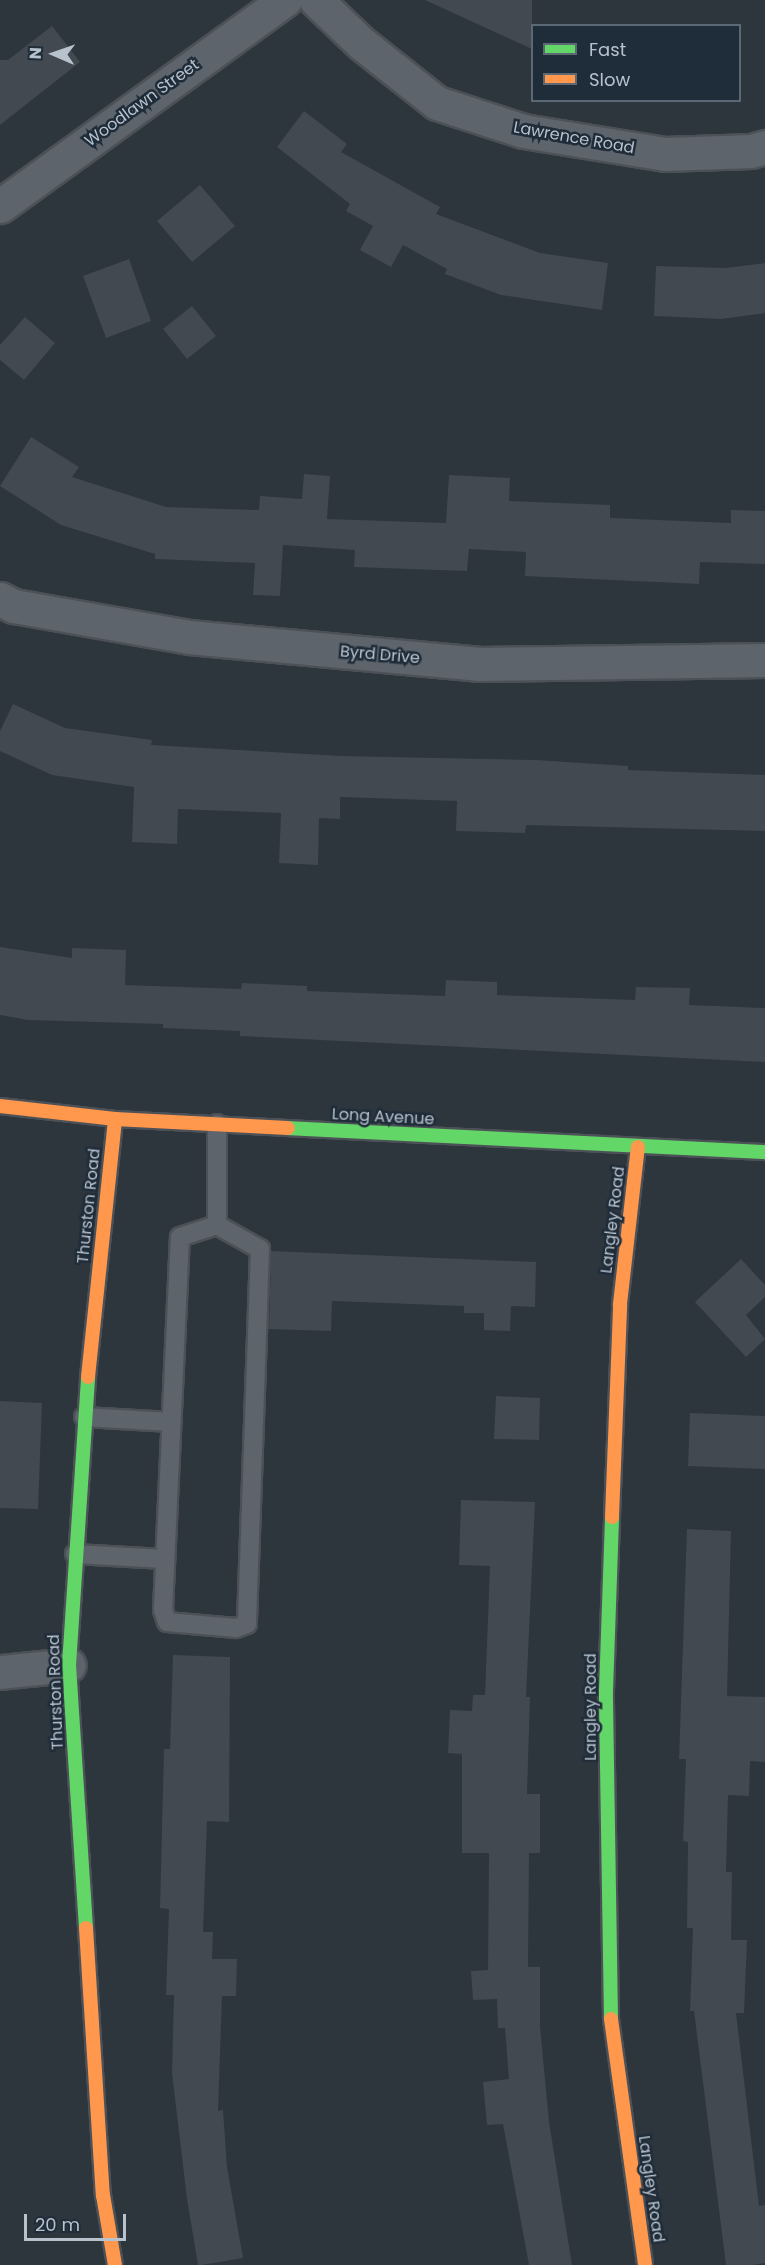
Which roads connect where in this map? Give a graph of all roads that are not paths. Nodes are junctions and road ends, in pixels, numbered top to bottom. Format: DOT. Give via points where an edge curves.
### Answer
graph roads {
  1 [pos="285,0"];
  2 [pos="316,0"];
  3 [pos="765,147"];
  4 [pos="0,206"];
  5 [pos="0,599"];
  6 [pos="765,660"];
  7 [pos="0,1106"];
  8 [pos="115,1119"];
  9 [pos="217,1124"];
  10 [pos="638,1147"];
  11 [pos="765,1152"];
  12 [pos="217,1225"];
  13 [pos="84,1417"];
  14 [pos="171,1422"];
  15 [pos="75,1554"];
  16 [pos="164,1558"];
  17 [pos="69,1665"];
  18 [pos="0,1672"];
  19 [pos="115,2265"];
  20 [pos="645,2265"];
  1 -- 4 [label="street, Woodlawn Street"];
  2 -- 3 [label="street, Lawrence Road" via="360,43 437,104 523,131 665,154 752,152"];
  5 -- 6 [label="street, Byrd Drive" via="14,606 189,637 478,664"];
  7 -- 8 [label="street, Long Avenue"];
  8 -- 9 [label="street, Long Avenue"];
  8 -- 13 [label="street, Thurston Road"];
  9 -- 10 [label="street, Long Avenue"];
  9 -- 12 [label="lane"];
  10 -- 11 [label="street, Long Avenue"];
  10 -- 20 [label="street, Langley Road" via="620,1304 606,1691 611,2016"];
  12 -- 14 [label="lane" via="180,1237"];
  12 -- 16 [label="lane" via="260,1249 247,1624 236,1628 167,1622 163,1610"];
  13 -- 14 [label="lane"];
  13 -- 15 [label="street, Thurston Road"];
  14 -- 16 [label="lane"];
  15 -- 16 [label="lane"];
  15 -- 17 [label="street, Thurston Road"];
  17 -- 18 [label="street"];
  17 -- 19 [label="street, Thurston Road" via="103,2195"];
}
